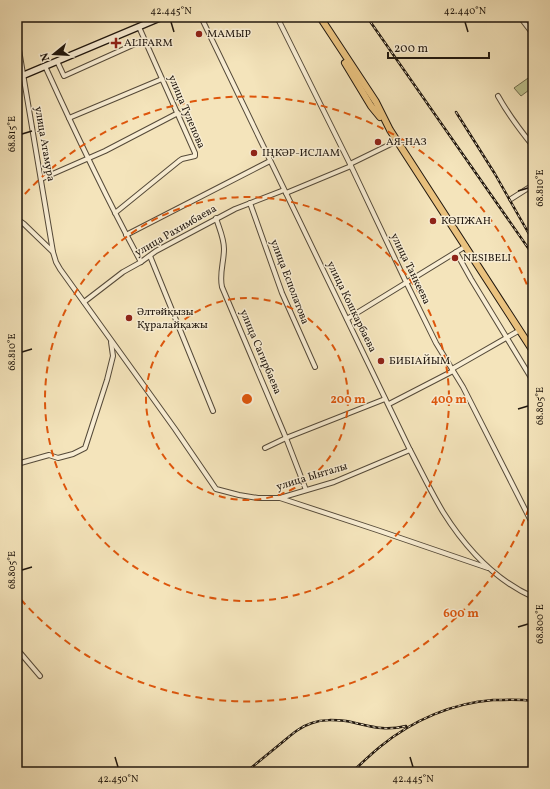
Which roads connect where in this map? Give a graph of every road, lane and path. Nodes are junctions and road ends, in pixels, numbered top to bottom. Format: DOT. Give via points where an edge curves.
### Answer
graph roads {
  1 [pos="162,17"];
  2 [pos="201,17"];
  3 [pos="277,17"];
  4 [pos="320,17"];
  5 [pos="520,17"];
  6 [pos="139,27"];
  7 [pos="533,34"];
  8 [pos="17,38"];
  9 [pos="144,40"];
  10 [pos="57,61"];
  11 [pos="45,66"];
  12 [pos="23,75"];
  13 [pos="17,78"];
  14 [pos="162,78"];
  15 [pos="17,82"];
  16 [pos="498,96"];
  17 [pos="178,113"];
  18 [pos="68,118"];
  19 [pos="397,140"];
  20 [pos="533,146"];
  21 [pos="88,159"];
  22 [pos="270,161"];
  23 [pos="350,165"];
  24 [pos="41,179"];
  25 [pos="533,185"];
  26 [pos="285,191"];
  27 [pos="512,199"];
  28 [pos="250,203"];
  29 [pos="115,213"];
  30 [pos="216,218"];
  31 [pos="17,219"];
  32 [pos="126,235"];
  33 [pos="466,246"];
  34 [pos="53,252"];
  35 [pos="456,252"];
  36 [pos="150,256"];
  37 [pos="141,262"];
  38 [pos="406,282"];
  39 [pos="84,302"];
  40 [pos="347,318"];
  41 [pos="520,330"];
  42 [pos="507,337"];
  43 [pos="111,340"];
  44 [pos="533,351"];
  45 [pos="315,367"];
  46 [pos="452,370"];
  47 [pos="533,381"];
  48 [pos="385,399"];
  49 [pos="389,404"];
  50 [pos="213,410"];
  51 [pos="286,438"];
  52 [pos="265,448"];
  53 [pos="410,450"];
  54 [pos="17,464"];
  55 [pos="306,490"];
  56 [pos="280,498"];
  57 [pos="533,525"];
  58 [pos="490,569"];
  59 [pos="533,597"];
  60 [pos="17,649"];
  61 [pos="40,676"];
  1 -- 6 [label="street"];
  2 -- 22 [label="street, улица Кошкарбаева"];
  3 -- 23 [label="street, улица Танкеева"];
  4 -- 19 [label="main road"];
  5 -- 7 [label="street"];
  6 -- 9 [label="street, улица Тулепова"];
  6 -- 10 [label="street"];
  8 -- 12 [label="street, улица Атамура"];
  9 -- 10 [label="street" via="64,76"];
  9 -- 14 [label="street, улица Тулепова"];
  10 -- 11 [label="street"];
  11 -- 12 [label="street"];
  11 -- 18 [label="street"];
  12 -- 13 [label="street"];
  12 -- 15 [label="street"];
  12 -- 24 [label="street, улица Атамура"];
  14 -- 17 [label="street, улица Тулепова"];
  14 -- 18 [label="street"];
  16 -- 20 [label="street"];
  17 -- 21 [label="street"];
  17 -- 29 [label="street, улица Тулепова" via="195,156 179,161"];
  18 -- 21 [label="street"];
  19 -- 23 [label="street, улица Рахимбаева"];
  19 -- 33 [label="main road"];
  21 -- 24 [label="street"];
  21 -- 29 [label="street"];
  22 -- 26 [label="street, улица Кошкарбаева"];
  22 -- 32 [label="street"];
  23 -- 26 [label="street, улица Рахимбаева"];
  23 -- 38 [label="street, улица Танкеева"];
  24 -- 34 [label="street, улица Атамура"];
  25 -- 27 [label="street"];
  26 -- 28 [label="street, улица Рахимбаева"];
  26 -- 40 [label="street, улица Кошкарбаева"];
  28 -- 30 [label="street, улица Рахимбаева"];
  28 -- 45 [label="street, улица Есполатова" via="282,293"];
  29 -- 32 [label="street"];
  30 -- 36 [label="street, улица Рахимбаева"];
  30 -- 51 [label="street, улица Сагирбаева" via="224,249 222,287"];
  31 -- 34 [label="street"];
  32 -- 37 [label="street"];
  33 -- 35 [label="street"];
  33 -- 41 [label="main road"];
  34 -- 39 [label="street" via="60,269"];
  35 -- 38 [label="street"];
  35 -- 42 [label="street"];
  36 -- 37 [label="street, улица Рахимбаева"];
  36 -- 50 [label="street"];
  37 -- 39 [label="street, улица Рахимбаева" via="123,272"];
  38 -- 40 [label="street"];
  38 -- 46 [label="street, улица Танкеева"];
  39 -- 43 [label="street"];
  40 -- 48 [label="street, улица Кошкарбаева"];
  41 -- 42 [label="street"];
  41 -- 44 [label="main road"];
  42 -- 46 [label="street"];
  42 -- 47 [label="street"];
  43 -- 54 [label="street" via="113,356 85,448 58,458 49,455"];
  43 -- 56 [label="street, улица Ынталы" via="216,489 258,498"];
  46 -- 49 [label="street"];
  46 -- 57 [label="street, улица Танкеева"];
  48 -- 49 [label="street, улица Кошкарбаева"];
  48 -- 51 [label="street"];
  49 -- 53 [label="street, улица Кошкарбаева"];
  51 -- 52 [label="street"];
  51 -- 55 [label="street, улица Сагирбаева"];
  53 -- 55 [label="street, улица Ынталы" via="334,482"];
  53 -- 58 [label="street, улица Кошкарбаева" via="443,512 464,541"];
  55 -- 56 [label="street, улица Ынталы"];
  56 -- 58 [label="street"];
  58 -- 59 [label="street, улица Кошкарбаева" via="518,590"];
  60 -- 61 [label="street"];
}
